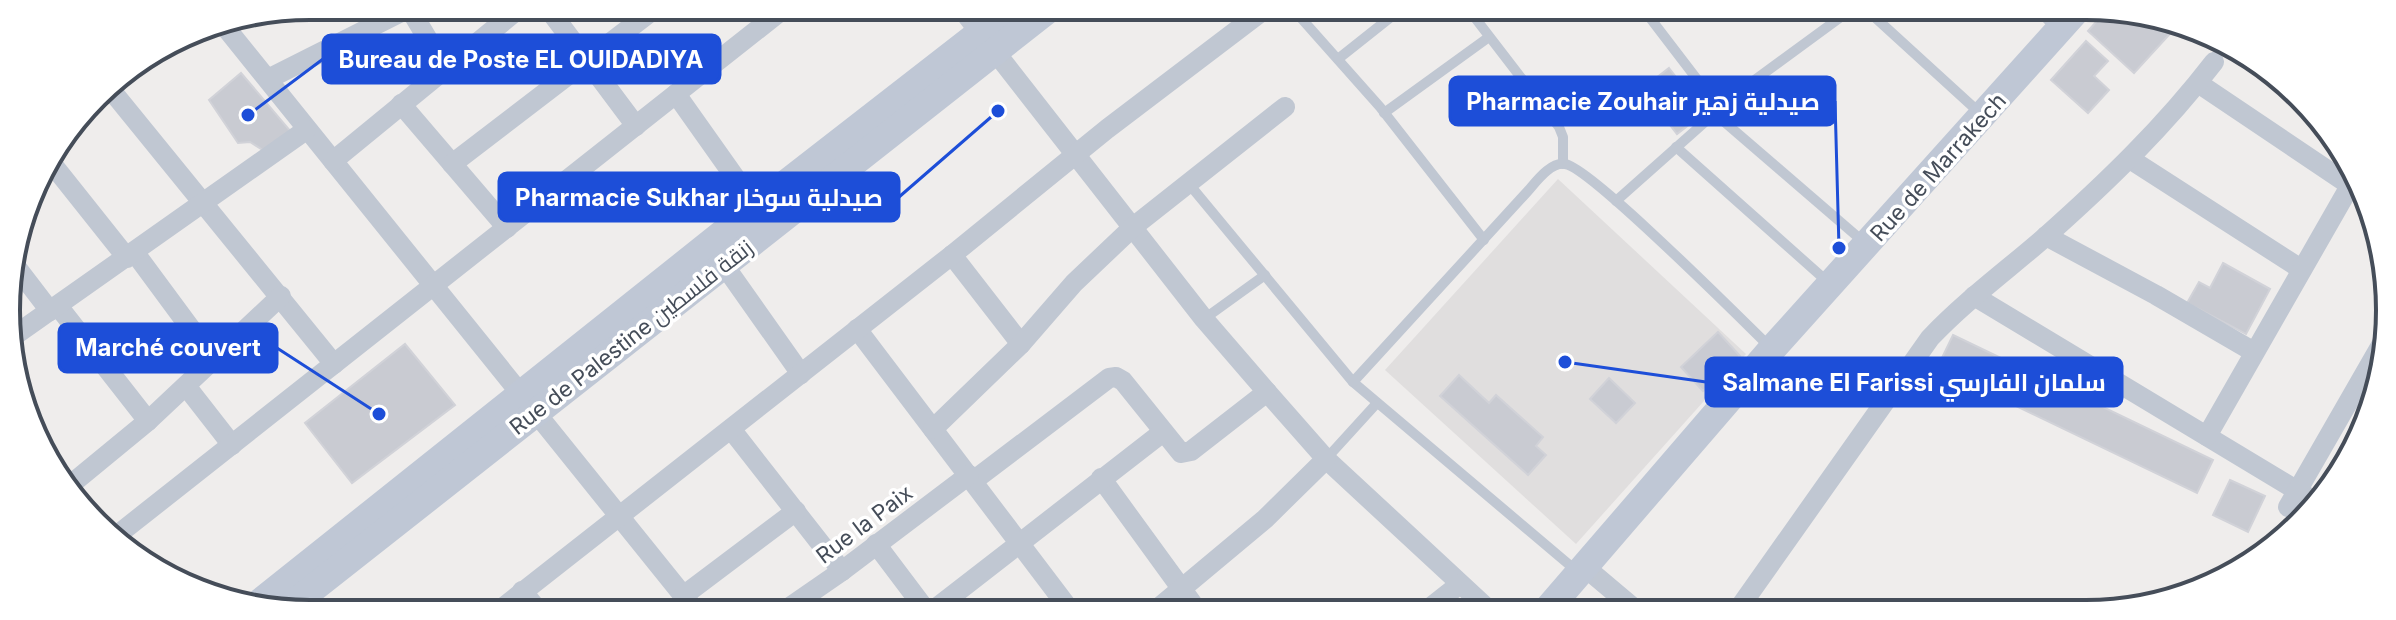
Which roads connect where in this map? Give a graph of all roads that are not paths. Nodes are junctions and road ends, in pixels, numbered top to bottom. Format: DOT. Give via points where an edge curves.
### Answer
graph roads {
  1 [pos="384,20"];
  2 [pos="417,20"];
  3 [pos="505,20"];
  4 [pos="557,20"];
  5 [pos="640,20"];
  6 [pos="770,20"];
  7 [pos="971,20"];
  8 [pos="1004,20"];
  9 [pos="1028,20"];
  10 [pos="1251,20"];
  11 [pos="1303,20"];
  12 [pos="1387,20"];
  13 [pos="1476,20"];
  14 [pos="1651,20"];
  15 [pos="1837,20"];
  16 [pos="1878,20"];
  17 [pos="2056,20"];
  18 [pos="229,32"];
  19 [pos="1489,37"];
  20 [pos="988,42"];
  21 [pos="1338,59"];
  22 [pos="587,61"];
  23 [pos="2214,62"];
  24 [pos="445,68"];
  25 [pos="268,79"];
  26 [pos="2198,83"];
  27 [pos="117,94"];
  28 [pos="676,94"];
  29 [pos="401,104"];
  30 [pos="1285,107"];
  31 [pos="1716,110"];
  32 [pos="1384,113"];
  33 [pos="1983,116"];
  34 [pos="636,126"];
  35 [pos="306,130"];
  36 [pos="1676,147"];
  37 [pos="1077,155"];
  38 [pos="2130,159"];
  39 [pos="333,161"];
  40 [pos="452,164"];
  41 [pos="1563,164"];
  42 [pos="57,169"];
  43 [pos="2347,183"];
  44 [pos="1189,184"];
  45 [pos="2352,194"];
  46 [pos="1616,201"];
  47 [pos="203,204"];
  48 [pos="756,207"];
  49 [pos="1133,227"];
  50 [pos="507,228"];
  51 [pos="2046,236"];
  52 [pos="1484,240"];
  53 [pos="1868,245"];
  54 [pos="952,255"];
  55 [pos="131,256"];
  56 [pos="724,265"];
  57 [pos="2301,269"];
  58 [pos="22,273"];
  59 [pos="1265,275"];
  60 [pos="434,285"];
  61 [pos="1832,285"];
  62 [pos="281,296"];
  63 [pos="1974,296"];
  64 [pos="54,308"];
  65 [pos="1204,319"];
  66 [pos="857,329"];
  67 [pos="21,331"];
  68 [pos="1021,344"];
  69 [pos="1772,349"];
  70 [pos="2254,352"];
  71 [pos="214,360"];
  72 [pos="2371,363"];
  73 [pos="334,364"];
  74 [pos="801,374"];
  75 [pos="1353,382"];
  76 [pos="186,386"];
  77 [pos="1267,392"];
  78 [pos="529,403"];
  79 [pos="1377,403"];
  80 [pos="148,421"];
  81 [pos="731,429"];
  82 [pos="933,429"];
  83 [pos="1163,432"];
  84 [pos="2207,436"];
  85 [pos="232,445"];
  86 [pos="1326,459"];
  87 [pos="971,478"];
  88 [pos="1101,478"];
  89 [pos="76,481"];
  90 [pos="2293,499"];
  91 [pos="2304,500"];
  92 [pos="796,511"];
  93 [pos="619,516"];
  94 [pos="122,531"];
  95 [pos="876,544"];
  96 [pos="1019,544"];
  97 [pos="842,571"];
  98 [pos="1583,571"];
  99 [pos="1460,584"];
  100 [pos="1183,588"];
  101 [pos="522,591"];
  102 [pos="268,597"];
  103 [pos="298,599"];
  104 [pos="512,600"];
  105 [pos="530,600"];
  106 [pos="687,600"];
  107 [pos="691,600"];
  108 [pos="800,600"];
  109 [pos="925,600"];
  110 [pos="945,600"];
  111 [pos="1062,600"];
  112 [pos="1168,600"];
  113 [pos="1191,600"];
  114 [pos="1440,600"];
  115 [pos="1478,600"];
  116 [pos="1556,600"];
  117 [pos="1622,600"];
  118 [pos="1745,600"];
  1 -- 25 [label="street"];
  2 -- 24 [label="street"];
  3 -- 24 [label="street"];
  4 -- 22 [label="street"];
  5 -- 22 [label="street"];
  6 -- 28 [label="street"];
  7 -- 20 [label="street"];
  8 -- 20 [label="main road, Rue de Palestine زنقة فلسطين"];
  9 -- 20 [label="main road, Rue de Palestine زنقة فلسطين"];
  10 -- 37 [label="street"];
  11 -- 21 [label="lane"];
  12 -- 21 [label="lane"];
  13 -- 19 [label="lane"];
  14 -- 31 [label="lane"];
  15 -- 31 [label="lane"];
  16 -- 33 [label="lane"];
  17 -- 33 [label="main road, Rue de Marrakech"];
  18 -- 25 [label="street"];
  19 -- 32 [label="lane"];
  19 -- 41 [label="lane" via="1559,127"];
  20 -- 37 [label="street"];
  20 -- 48 [label="main road, Rue de Palestine زنقة فلسطين"];
  20 -- 56 [label="main road, Rue de Palestine زنقة فلسطين"];
  21 -- 32 [label="lane"];
  22 -- 34 [label="street"];
  22 -- 40 [label="street"];
  23 -- 26 [label="street"];
  24 -- 29 [label="street"];
  25 -- 35 [label="street"];
  26 -- 38 [label="street"];
  26 -- 43 [label="street"];
  27 -- 47 [label="street"];
  28 -- 34 [label="street"];
  28 -- 48 [label="street"];
  29 -- 39 [label="street"];
  29 -- 40 [label="street"];
  30 -- 44 [label="street"];
  31 -- 36 [label="lane"];
  31 -- 53 [label="lane"];
  32 -- 52 [label="lane"];
  33 -- 53 [label="main road, Rue de Marrakech"];
  34 -- 50 [label="street"];
  35 -- 39 [label="street"];
  35 -- 47 [label="street"];
  36 -- 46 [label="lane"];
  36 -- 61 [label="lane"];
  37 -- 49 [label="street"];
  37 -- 54 [label="street"];
  38 -- 51 [label="street"];
  38 -- 57 [label="street"];
  39 -- 60 [label="street"];
  40 -- 50 [label="street"];
  41 -- 46 [label="lane" via="1576,168"];
  41 -- 52 [label="lane" via="1546,173"];
  42 -- 55 [label="street"];
  44 -- 49 [label="street"];
  44 -- 59 [label="lane"];
  45 -- 57 [label="street"];
  46 -- 69 [label="lane"];
  47 -- 55 [label="street"];
  47 -- 62 [label="street"];
  48 -- 78 [label="main road, Rue de Palestine زنقة فلسطين"];
  49 -- 65 [label="street"];
  49 -- 68 [label="street"];
  50 -- 60 [label="street"];
  51 -- 63 [label="street"];
  51 -- 70 [label="street"];
  52 -- 75 [label="lane"];
  53 -- 61 [label="main road, Rue de Marrakech"];
  54 -- 66 [label="street"];
  54 -- 68 [label="street"];
  55 -- 64 [label="street"];
  55 -- 71 [label="street"];
  56 -- 74 [label="street"];
  56 -- 78 [label="main road, Rue de Palestine زنقة فلسطين"];
  57 -- 70 [label="street"];
  58 -- 64 [label="street"];
  59 -- 65 [label="lane"];
  59 -- 75 [label="lane"];
  60 -- 73 [label="street"];
  60 -- 78 [label="street"];
  61 -- 69 [label="main road, Rue de Marrakech"];
  62 -- 71 [label="street"];
  62 -- 73 [label="street"];
  63 -- 84 [label="street"];
  63 -- 118 [label="street" via="1930,338"];
  64 -- 67 [label="street"];
  64 -- 80 [label="street"];
  65 -- 77 [label="street"];
  66 -- 74 [label="street"];
  66 -- 82 [label="street"];
  68 -- 82 [label="street"];
  69 -- 98 [label="main road, Rue de Marrakech"];
  70 -- 84 [label="street"];
  71 -- 76 [label="street"];
  72 -- 90 [label="street"];
  73 -- 85 [label="street"];
  74 -- 81 [label="street"];
  75 -- 79 [label="lane"];
  76 -- 80 [label="street"];
  76 -- 85 [label="street"];
  77 -- 83 [label="street" via="1187,453 1177,450"];
  77 -- 86 [label="street"];
  78 -- 93 [label="street"];
  78 -- 102 [label="main road, Rue de Palestine زنقة فلسطين"];
  78 -- 103 [label="main road, Rue de Palestine زنقة فلسطين"];
  79 -- 86 [label="lane"];
  79 -- 98 [label="lane"];
  80 -- 89 [label="street"];
  81 -- 92 [label="street"];
  81 -- 93 [label="street"];
  82 -- 87 [label="street"];
  83 -- 87 [label="street, Rue la Paix" via="1123,381 1109,378"];
  83 -- 88 [label="street"];
  84 -- 90 [label="street"];
  85 -- 94 [label="street"];
  86 -- 99 [label="street"];
  86 -- 100 [label="street"];
  87 -- 95 [label="street, Rue la Paix"];
  87 -- 96 [label="street"];
  88 -- 96 [label="street"];
  88 -- 100 [label="street"];
  90 -- 91 [label="street"];
  92 -- 97 [label="street"];
  92 -- 107 [label="street"];
  93 -- 101 [label="street"];
  93 -- 106 [label="street"];
  95 -- 97 [label="street, Rue la Paix"];
  95 -- 109 [label="street"];
  96 -- 110 [label="street"];
  96 -- 111 [label="street"];
  97 -- 108 [label="street, Rue la Paix"];
  98 -- 116 [label="main road, Rue de Marrakech"];
  98 -- 117 [label="street"];
  99 -- 114 [label="street"];
  99 -- 115 [label="street"];
  100 -- 112 [label="street"];
  100 -- 113 [label="street"];
  101 -- 104 [label="street"];
  101 -- 105 [label="street"];
}
